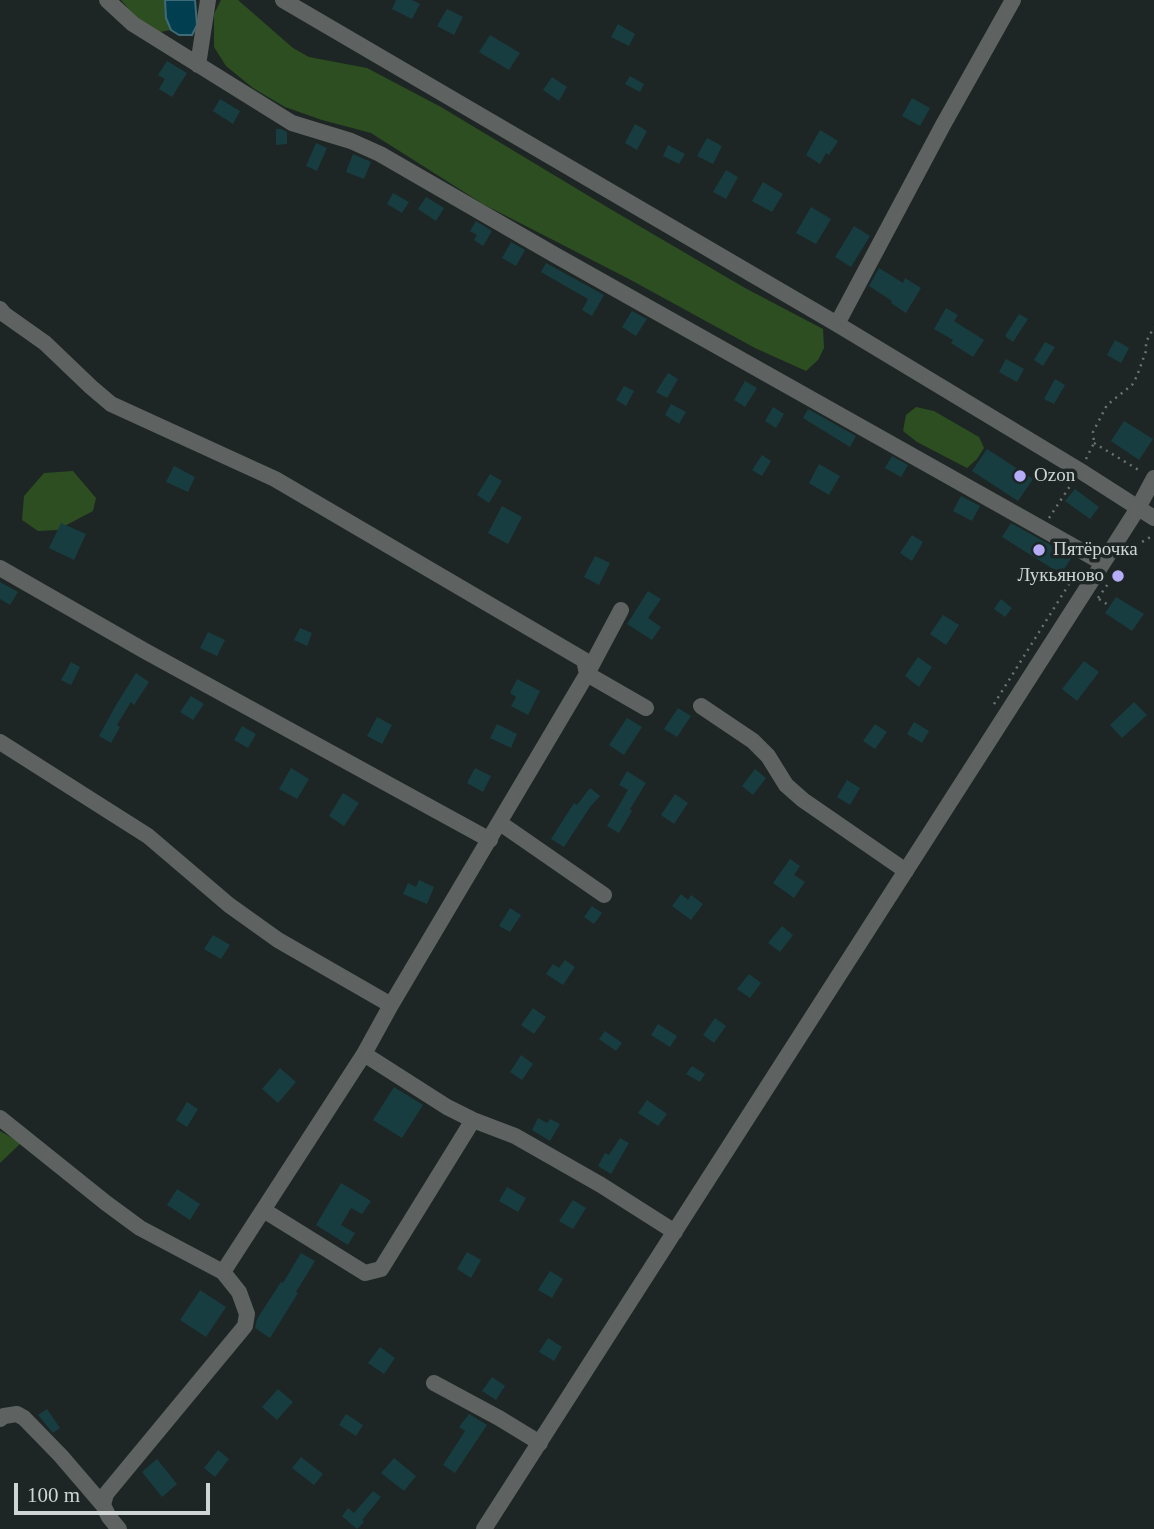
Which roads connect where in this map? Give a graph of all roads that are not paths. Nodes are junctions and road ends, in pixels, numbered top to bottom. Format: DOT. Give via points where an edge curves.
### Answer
graph roads {
  1 [pos="107,0"];
  2 [pos="208,0"];
  3 [pos="283,0"];
  4 [pos="1013,0"];
  5 [pos="198,65"];
  6 [pos="0,309"];
  7 [pos="837,324"];
  8 [pos="1154,479"];
  9 [pos="1138,508"];
  10 [pos="1154,518"];
  11 [pos="1103,563"];
  12 [pos="0,568"];
  13 [pos="621,610"];
  14 [pos="587,674"];
  15 [pos="701,706"];
  16 [pos="646,708"];
  17 [pos="0,742"];
  18 [pos="500,823"];
  19 [pos="490,840"];
  20 [pos="906,871"];
  21 [pos="604,895"];
  22 [pos="391,1005"];
  23 [pos="364,1054"];
  24 [pos="0,1118"];
  25 [pos="473,1120"];
  26 [pos="265,1210"];
  27 [pos="675,1232"];
  28 [pos="223,1272"];
  29 [pos="434,1383"];
  30 [pos="0,1419"];
  31 [pos="540,1443"];
  32 [pos="103,1505"];
  33 [pos="119,1529"];
  34 [pos="485,1529"];
  1 -- 5 [label="street" via="133,24"];
  2 -- 5 [label="street"];
  3 -- 7 [label="street"];
  4 -- 7 [label="street"];
  5 -- 11 [label="street" via="292,123 380,154"];
  6 -- 14 [label="street" via="111,404 275,478 584,660"];
  7 -- 9 [label="street"];
  8 -- 9 [label="street"];
  9 -- 10 [label="street"];
  9 -- 11 [label="street"];
  11 -- 20 [label="street"];
  12 -- 19 [label="street"];
  13 -- 14 [label="street"];
  14 -- 16 [label="street"];
  14 -- 18 [label="street"];
  15 -- 20 [label="street" via="753,741 803,800"];
  17 -- 22 [label="street" via="148,836 278,940"];
  18 -- 19 [label="street"];
  18 -- 21 [label="street"];
  19 -- 22 [label="street"];
  20 -- 27 [label="street"];
  22 -- 23 [label="street"];
  23 -- 25 [label="street"];
  23 -- 26 [label="street"];
  24 -- 28 [label="street" via="140,1228"];
  25 -- 26 [label="street" via="381,1269 365,1273"];
  25 -- 27 [label="street" via="515,1136"];
  26 -- 28 [label="street"];
  27 -- 31 [label="street"];
  28 -- 32 [label="street" via="239,1292 247,1314 245,1326 106,1494"];
  29 -- 31 [label="street"];
  30 -- 32 [label="street" via="16,1414 24,1418"];
  31 -- 34 [label="street"];
  32 -- 33 [label="street"];
}
